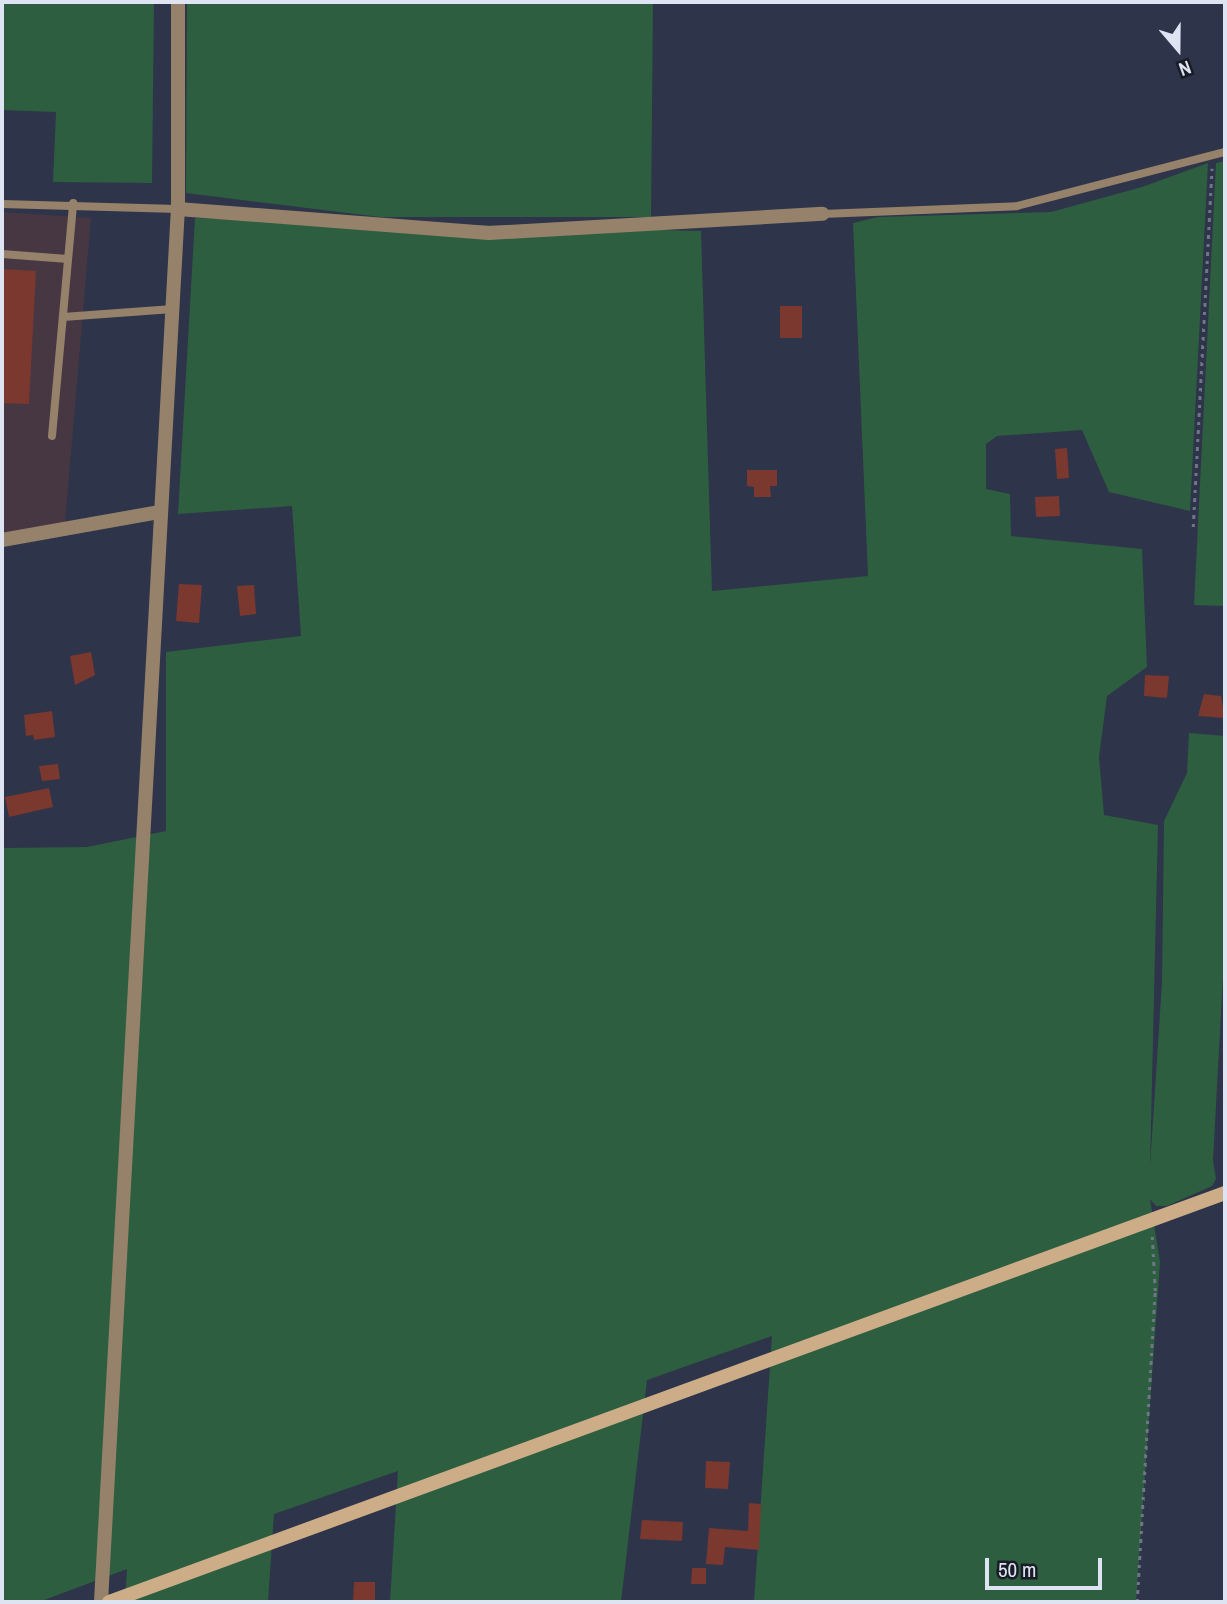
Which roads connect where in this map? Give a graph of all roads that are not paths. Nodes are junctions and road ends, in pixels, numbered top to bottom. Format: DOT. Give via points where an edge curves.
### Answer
graph roads {
  1 [pos="178,2"];
  2 [pos="1225,152"];
  3 [pos="73,203"];
  4 [pos="2,204"];
  5 [pos="178,209"];
  6 [pos="822,214"];
  7 [pos="2,254"];
  8 [pos="68,259"];
  9 [pos="173,309"];
  10 [pos="63,317"];
  11 [pos="52,436"];
  12 [pos="159,512"];
  13 [pos="2,540"];
  14 [pos="1225,1194"];
  15 [pos="101,1602"];
  16 [pos="109,1602"];
  1 -- 5 [label="street"];
  2 -- 6 [label="lane" via="1017,206"];
  3 -- 4 [label="lane"];
  3 -- 5 [label="lane"];
  3 -- 8 [label="lane"];
  5 -- 6 [label="street" via="489,233"];
  5 -- 9 [label="street"];
  7 -- 8 [label="lane"];
  8 -- 10 [label="lane"];
  9 -- 10 [label="lane"];
  9 -- 12 [label="street"];
  10 -- 11 [label="lane"];
  12 -- 13 [label="street"];
  12 -- 15 [label="street" via="131,1110"];
  14 -- 16 [label="main road"];
}
